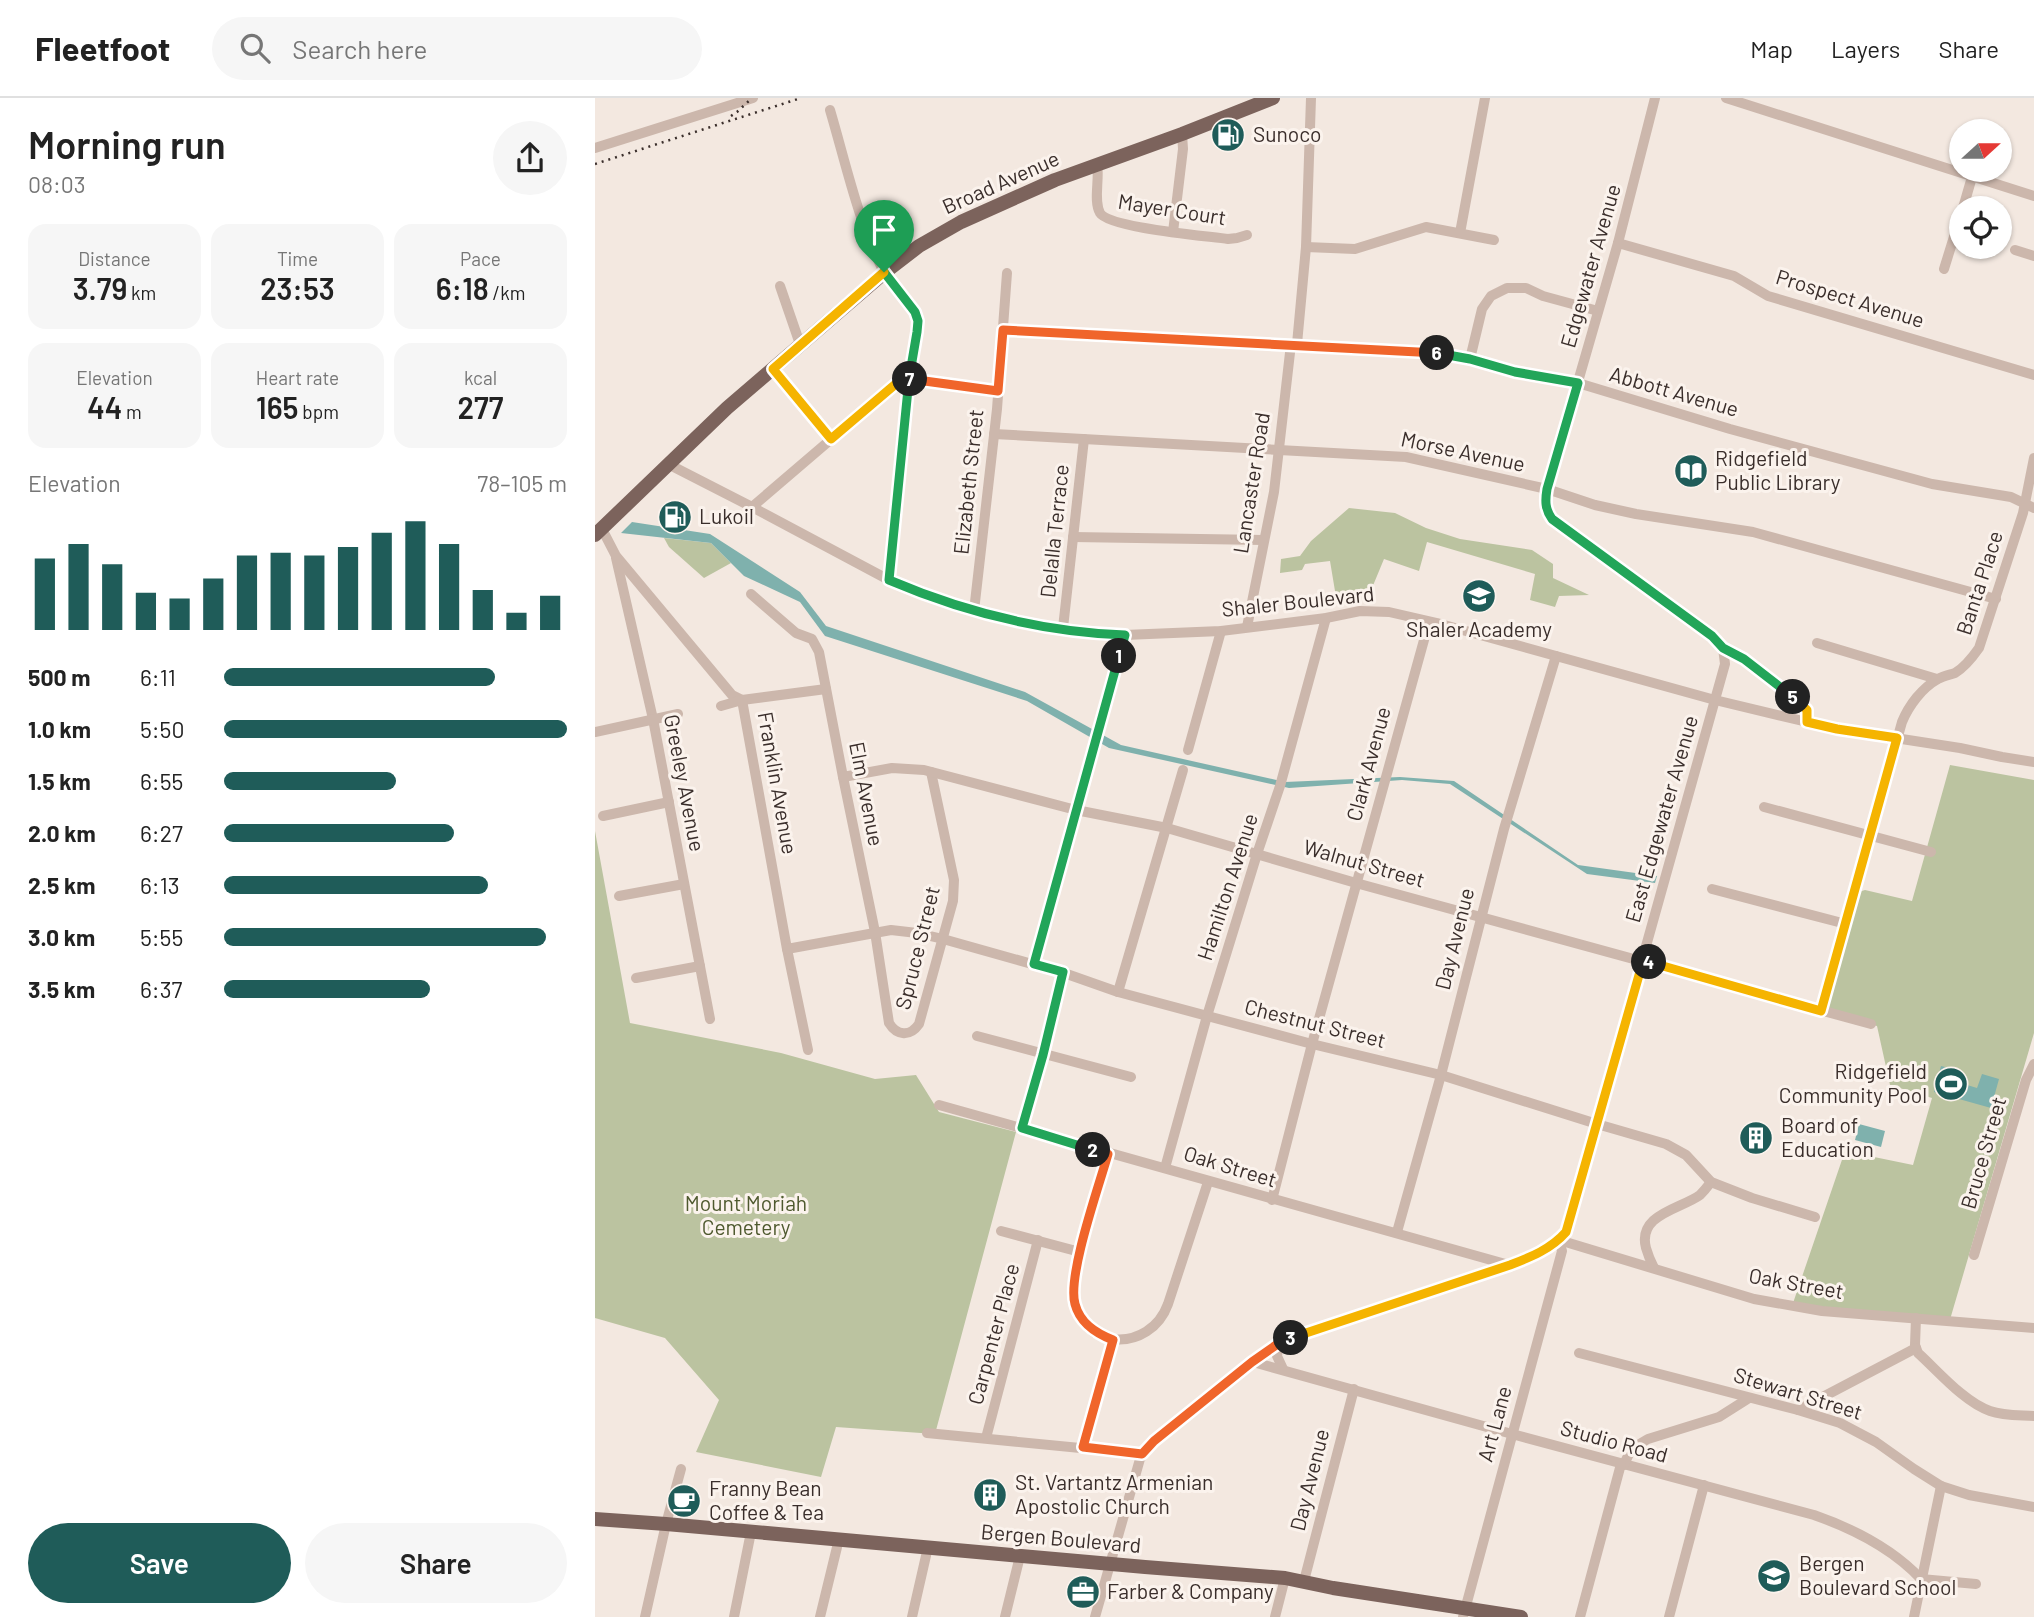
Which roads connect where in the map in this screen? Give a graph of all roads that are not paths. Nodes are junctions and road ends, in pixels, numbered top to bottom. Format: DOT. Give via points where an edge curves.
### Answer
graph roads {
  1 [pos="753,98"];
  2 [pos="1273,98"];
  3 [pos="1311,98"];
  4 [pos="1485,98"];
  5 [pos="1655,98"];
  6 [pos="1726,98"];
  7 [pos="830,110"];
  8 [pos="1182,134"];
  9 [pos="595,148"];
  10 [pos="1097,165"];
  11 [pos="1949,170"];
  12 [pos="1988,182"];
  13 [pos="2034,196"];
  14 [pos="1173,232"];
  15 [pos="1460,233"];
  16 [pos="1247,235"];
  17 [pos="1494,240"];
  18 [pos="1618,243"];
  19 [pos="1305,247"];
  20 [pos="2015,250"];
  21 [pos="1949,253"];
  22 [pos="2034,256"];
  23 [pos="1944,269"];
  24 [pos="884,272"];
  25 [pos="1007,273"];
  26 [pos="780,286"];
  27 [pos="1598,312"];
  28 [pos="1003,330"];
  29 [pos="800,344"];
  30 [pos="1294,344"];
  31 [pos="1470,359"];
  32 [pos="773,369"];
  33 [pos="2034,375"];
  34 [pos="909,379"];
  35 [pos="1578,383"];
  36 [pos="998,391"];
  37 [pos="993,434"];
  38 [pos="831,439"];
  39 [pos="1084,439"];
  40 [pos="1279,449"];
  41 [pos="2034,458"];
  42 [pos="668,464"];
  43 [pos="1547,489"];
  44 [pos="2030,506"];
  45 [pos="752,507"];
  46 [pos="598,532"];
  47 [pos="1073,537"];
  48 [pos="1264,540"];
  49 [pos="616,556"];
  50 [pos="889,580"];
  51 [pos="751,594"];
  52 [pos="1996,599"];
  53 [pos="974,611"];
  54 [pos="1326,618"];
  55 [pos="1429,622"];
  56 [pos="1247,627"];
  57 [pos="1063,628"];
  58 [pos="1221,631"];
  59 [pos="1125,635"];
  60 [pos="1817,643"];
  61 [pos="1723,648"];
  62 [pos="1556,656"];
  63 [pos="1937,679"];
  64 [pos="826,690"];
  65 [pos="742,700"];
  66 [pos="1715,700"];
  67 [pos="722,706"];
  68 [pos="678,714"];
  69 [pos="653,719"];
  70 [pos="1807,722"];
  71 [pos="595,733"];
  72 [pos="1897,738"];
  73 [pos="1188,750"];
  74 [pos="2034,762"];
  75 [pos="1183,770"];
  76 [pos="931,772"];
  77 [pos="843,777"];
  78 [pos="669,803"];
  79 [pos="1764,807"];
  80 [pos="1076,810"];
  81 [pos="603,816"];
  82 [pos="1167,828"];
  83 [pos="1871,835"];
  84 [pos="1931,852"];
  85 [pos="1257,854"];
  86 [pos="1356,883"];
  87 [pos="684,884"];
  88 [pos="1712,889"];
  89 [pos="618,896"];
  90 [pos="1480,917"];
  91 [pos="1846,924"];
  92 [pos="875,932"];
  93 [pos="943,939"];
  94 [pos="787,949"];
  95 [pos="1643,961"];
  96 [pos="1034,964"];
  97 [pos="700,966"];
  98 [pos="1063,972"];
  99 [pos="636,978"];
  100 [pos="1118,992"];
  101 [pos="1821,1011"];
  102 [pos="1207,1016"];
  103 [pos="710,1019"];
  104 [pos="1871,1024"];
  105 [pos="896,1031"];
  106 [pos="977,1037"];
  107 [pos="1312,1044"];
  108 [pos="807,1050"];
  109 [pos="1043,1055"];
  110 [pos="2034,1063"];
  111 [pos="1441,1076"];
  112 [pos="1131,1077"];
  113 [pos="939,1105"];
  114 [pos="1597,1124"];
  115 [pos="1022,1128"];
  116 [pos="1108,1154"];
  117 [pos="1165,1168"];
  118 [pos="1208,1182"];
  119 [pos="1711,1182"];
  120 [pos="1272,1200"];
  121 [pos="1815,1217"];
  122 [pos="1001,1230"];
  123 [pos="1397,1232"];
  124 [pos="1559,1240"];
  125 [pos="1038,1241"];
  126 [pos="1080,1252"];
  127 [pos="1974,1255"];
  128 [pos="1510,1265"];
  129 [pos="1654,1268"];
  130 [pos="1916,1318"];
  131 [pos="2034,1328"];
  132 [pos="1113,1340"];
  133 [pos="1279,1343"];
  134 [pos="1916,1348"];
  135 [pos="1579,1353"];
  136 [pos="1252,1362"];
  137 [pos="1283,1369"];
  138 [pos="1354,1389"];
  139 [pos="1749,1398"];
  140 [pos="1798,1410"];
  141 [pos="2034,1416"];
  142 [pos="927,1433"];
  143 [pos="1513,1434"];
  144 [pos="986,1438"];
  145 [pos="1083,1447"];
  146 [pos="1142,1454"];
  147 [pos="1623,1464"];
  148 [pos="681,1469"];
  149 [pos="1705,1485"];
  150 [pos="1941,1486"];
  151 [pos="2034,1507"];
  152 [pos="595,1519"];
  153 [pos="666,1524"];
  154 [pos="751,1532"];
  155 [pos="838,1539"];
  156 [pos="928,1547"];
  157 [pos="1020,1556"];
  158 [pos="1108,1564"];
  159 [pos="1285,1578"];
  160 [pos="1921,1579"];
  161 [pos="1304,1581"];
  162 [pos="1976,1584"];
  163 [pos="1464,1612"];
  164 [pos="645,1617"];
  165 [pos="734,1617"];
  166 [pos="820,1617"];
  167 [pos="912,1617"];
  168 [pos="1005,1617"];
  169 [pos="1095,1617"];
  170 [pos="1275,1617"];
  171 [pos="1521,1617"];
  172 [pos="1580,1617"];
  173 [pos="1669,1617"];
  174 [pos="1914,1617"];
  1 -- 9 [label="street"];
  2 -- 8 [label="main road, Broad Avenue"];
  3 -- 19 [label="street, Lancaster Road"];
  4 -- 15 [label="street"];
  5 -- 18 [label="street, Edgewater Avenue"];
  6 -- 11 [label="street"];
  7 -- 24 [label="street"];
  8 -- 10 [label="main road, Broad Avenue"];
  8 -- 14 [label="street"];
  10 -- 14 [label="street, Mayer Court" via="1098,206 1104,218"];
  10 -- 24 [label="main road, Broad Avenue" via="961,222"];
  12 -- 13 [label="street"];
  14 -- 16 [label="street, Mayer Court" via="1228,239"];
  15 -- 17 [label="street"];
  15 -- 19 [label="street" via="1426,227 1351,249"];
  18 -- 27 [label="street, Edgewater Avenue"];
  18 -- 33 [label="street, Prospect Avenue" via="1734,276 1768,296"];
  19 -- 30 [label="street, Lancaster Road"];
  20 -- 22 [label="street"];
  21 -- 23 [label="street"];
  24 -- 29 [label="main road, Broad Avenue"];
  24 -- 34 [label="street" via="918,321"];
  25 -- 28 [label="street, Elizabeth Street"];
  26 -- 29 [label="street"];
  27 -- 31 [label="street" via="1526,288 1507,288 1491,296 1482,309"];
  27 -- 35 [label="street, Edgewater Avenue"];
  28 -- 30 [label="street, Abbott Avenue"];
  28 -- 36 [label="street, Elizabeth Street"];
  29 -- 32 [label="main road, Broad Avenue"];
  30 -- 31 [label="street, Abbott Avenue" via="1419,351"];
  30 -- 40 [label="street, Lancaster Road"];
  31 -- 35 [label="street, Abbott Avenue"];
  32 -- 38 [label="street"];
  32 -- 42 [label="main road, Broad Avenue"];
  34 -- 36 [label="street"];
  34 -- 38 [label="street" via="898,382"];
  34 -- 50 [label="street"];
  35 -- 43 [label="street, Edgewater Avenue"];
  35 -- 44 [label="street, Abbott Avenue" via="1921,481 2011,497"];
  36 -- 37 [label="street, Elizabeth Street"];
  37 -- 39 [label="street, Morse Avenue"];
  37 -- 53 [label="street, Elizabeth Street"];
  38 -- 45 [label="street"];
  39 -- 40 [label="street, Morse Avenue"];
  39 -- 47 [label="street, Delalla Terrace"];
  40 -- 43 [label="street, Morse Avenue" via="1406,457"];
  40 -- 48 [label="street, Lancaster Road"];
  41 -- 44 [label="street, Banta Place"];
  42 -- 45 [label="street, Shaler Boulevard"];
  42 -- 46 [label="main road, Broad Avenue"];
  43 -- 52 [label="street, Morse Avenue" via="1636,514 1753,532"];
  43 -- 61 [label="street, Edgewater Avenue" via="1545,503 1552,519"];
  44 -- 52 [label="street, Banta Place"];
  45 -- 50 [label="street, Shaler Boulevard"];
  46 -- 49 [label="street, Franklin Avenue"];
  47 -- 48 [label="street"];
  47 -- 57 [label="street, Delalla Terrace"];
  48 -- 56 [label="street, Lancaster Road"];
  49 -- 65 [label="street, Franklin Avenue" via="732,695"];
  49 -- 69 [label="street, Greeley Avenue"];
  50 -- 53 [label="street, Shaler Boulevard"];
  51 -- 64 [label="street, Elm Avenue" via="817,645"];
  52 -- 63 [label="street, Banta Place" via="1973,657 1956,672"];
  53 -- 57 [label="street, Shaler Boulevard"];
  54 -- 55 [label="street, Shaler Boulevard" via="1360,611 1389,612"];
  54 -- 56 [label="street, Shaler Boulevard"];
  54 -- 85 [label="street, Hamilton Avenue"];
  55 -- 62 [label="street, Shaler Boulevard"];
  55 -- 86 [label="street, Clark Avenue"];
  56 -- 58 [label="street, Shaler Boulevard"];
  57 -- 59 [label="street, Shaler Boulevard"];
  58 -- 59 [label="street, Shaler Boulevard"];
  58 -- 73 [label="street"];
  59 -- 80 [label="street"];
  60 -- 63 [label="street"];
  61 -- 66 [label="street, East Edgewater Avenue" via="1725,664"];
  61 -- 70 [label="street, Edgewater Avenue" via="1800,702 1807,710"];
  62 -- 66 [label="street, Shaler Boulevard"];
  62 -- 90 [label="street, Day Avenue"];
  63 -- 72 [label="street, Banta Place" via="1914,701"];
  64 -- 65 [label="street"];
  64 -- 77 [label="street, Elm Avenue"];
  65 -- 67 [label="street"];
  65 -- 94 [label="street, Franklin Avenue"];
  66 -- 70 [label="street, Shaler Boulevard"];
  66 -- 95 [label="street, East Edgewater Avenue"];
  68 -- 69 [label="street"];
  69 -- 71 [label="street"];
  69 -- 78 [label="street, Greeley Avenue"];
  70 -- 72 [label="street, Shaler Boulevard"];
  72 -- 74 [label="street, Shaler Boulevard"];
  72 -- 83 [label="street, Banta Place"];
  75 -- 82 [label="street"];
  76 -- 77 [label="street, Walnut Street" via="893,768"];
  76 -- 80 [label="street, Walnut Street"];
  76 -- 93 [label="street, Spruce Street" via="954,880"];
  77 -- 92 [label="street, Elm Avenue"];
  78 -- 81 [label="street"];
  78 -- 87 [label="street, Greeley Avenue"];
  79 -- 83 [label="street"];
  80 -- 82 [label="street, Walnut Street"];
  80 -- 96 [label="street"];
  82 -- 85 [label="street, Walnut Street"];
  82 -- 100 [label="street"];
  83 -- 84 [label="street"];
  83 -- 91 [label="street, Banta Place"];
  85 -- 86 [label="street, Walnut Street"];
  85 -- 102 [label="street, Hamilton Avenue"];
  86 -- 90 [label="street, Walnut Street"];
  86 -- 107 [label="street, Clark Avenue"];
  87 -- 89 [label="street"];
  87 -- 97 [label="street, Greeley Avenue"];
  88 -- 91 [label="street"];
  90 -- 95 [label="street, Walnut Street"];
  90 -- 111 [label="street, Day Avenue"];
  91 -- 101 [label="street, Banta Place"];
  92 -- 93 [label="street, Chestnut Street" via="891,930"];
  92 -- 94 [label="street, Chestnut Street"];
  92 -- 105 [label="street, Elm Avenue" via="889,1023"];
  93 -- 96 [label="street, Chestnut Street"];
  93 -- 105 [label="street, Spruce Street" via="919,1024 907,1034"];
  94 -- 108 [label="street, Franklin Avenue"];
  95 -- 101 [label="street, Walnut Street"];
  95 -- 114 [label="street, East Edgewater Avenue"];
  96 -- 98 [label="street, Chestnut Street"];
  97 -- 99 [label="street"];
  97 -- 103 [label="street, Greeley Avenue"];
  98 -- 100 [label="street, Chestnut Street"];
  98 -- 109 [label="street"];
  100 -- 102 [label="street, Chestnut Street"];
  101 -- 104 [label="street, Walnut Street"];
  102 -- 107 [label="street, Chestnut Street"];
  102 -- 117 [label="street, Hamilton Avenue"];
  106 -- 109 [label="street"];
  107 -- 111 [label="street, Chestnut Street"];
  107 -- 120 [label="street, Clark Avenue"];
  109 -- 112 [label="street"];
  109 -- 115 [label="street"];
  110 -- 127 [label="street, Bruce Street"];
  111 -- 114 [label="street, Chestnut Street"];
  111 -- 123 [label="street, Day Avenue"];
  113 -- 115 [label="street, Oak Street"];
  114 -- 119 [label="street, Chestnut Street" via="1677,1149"];
  114 -- 124 [label="street, East Edgewater Avenue" via="1566,1232"];
  115 -- 116 [label="street, Oak Street"];
  116 -- 117 [label="street, Oak Street"];
  116 -- 126 [label="street"];
  117 -- 118 [label="street, Oak Street"];
  118 -- 120 [label="street, Oak Street"];
  118 -- 132 [label="street" via="1161,1319 1138,1337"];
  119 -- 121 [label="street, Chestnut Street"];
  119 -- 129 [label="street" via="1701,1194 1649,1225 1645,1239"];
  120 -- 123 [label="street, Oak Street"];
  122 -- 125 [label="street"];
  123 -- 128 [label="street, Oak Street"];
  124 -- 128 [label="street"];
  124 -- 129 [label="street, Oak Street"];
  124 -- 143 [label="street, Art Lane" via="1562,1251"];
  125 -- 126 [label="street"];
  125 -- 144 [label="street, Carpenter Place"];
  126 -- 132 [label="street" via="1075,1306 1085,1323"];
  128 -- 133 [label="street"];
  129 -- 130 [label="street, Oak Street" via="1789,1306"];
  130 -- 131 [label="street, Oak Street"];
  130 -- 134 [label="street"];
  132 -- 145 [label="street"];
  133 -- 136 [label="street"];
  133 -- 137 [label="street" via="1277,1356"];
  134 -- 140 [label="street"];
  134 -- 141 [label="street" via="1979,1406 2003,1414"];
  135 -- 139 [label="street, Stewart Street"];
  136 -- 137 [label="street, Studio Road"];
  136 -- 146 [label="street"];
  137 -- 138 [label="street, Studio Road"];
  138 -- 143 [label="street, Studio Road"];
  138 -- 161 [label="street, Day Avenue"];
  139 -- 140 [label="street, Stewart Street"];
  139 -- 147 [label="street" via="1719,1417 1637,1445"];
  140 -- 150 [label="street, Stewart Street" via="1859,1432"];
  142 -- 144 [label="street"];
  143 -- 147 [label="street, Studio Road"];
  143 -- 163 [label="street, Art Lane"];
  144 -- 145 [label="street"];
  145 -- 146 [label="street"];
  146 -- 158 [label="street"];
  147 -- 149 [label="street, Studio Road"];
  147 -- 172 [label="street"];
  148 -- 153 [label="street"];
  149 -- 160 [label="street, Studio Road" via="1856,1532 1891,1552"];
  149 -- 173 [label="street"];
  150 -- 151 [label="street, Stewart Street"];
  150 -- 160 [label="street"];
  152 -- 153 [label="main road, Bergen Boulevard"];
  153 -- 154 [label="main road, Bergen Boulevard"];
  153 -- 164 [label="street"];
  154 -- 155 [label="main road, Bergen Boulevard"];
  154 -- 165 [label="street"];
  155 -- 156 [label="main road, Bergen Boulevard"];
  155 -- 166 [label="street"];
  156 -- 157 [label="main road, Bergen Boulevard"];
  156 -- 167 [label="street"];
  157 -- 158 [label="main road, Bergen Boulevard"];
  157 -- 168 [label="street"];
  158 -- 159 [label="main road, Bergen Boulevard"];
  158 -- 169 [label="street"];
  159 -- 161 [label="main road, Bergen Boulevard"];
  159 -- 170 [label="street"];
  160 -- 162 [label="street"];
  160 -- 174 [label="street"];
  161 -- 163 [label="main road, Bergen Boulevard"];
  163 -- 171 [label="main road, Bergen Boulevard"];
}
